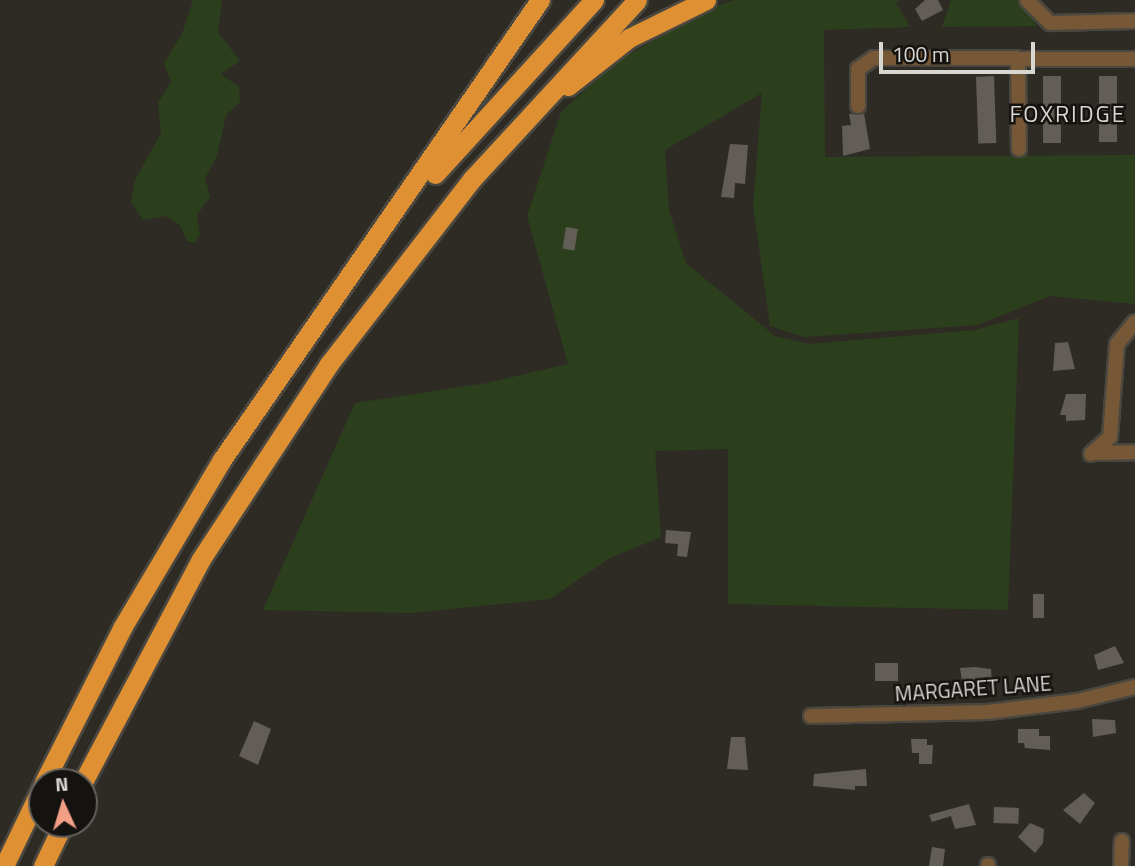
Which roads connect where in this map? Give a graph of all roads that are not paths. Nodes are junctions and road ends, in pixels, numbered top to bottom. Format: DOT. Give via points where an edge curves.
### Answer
graph roads {
  1 [pos="540,0"];
  2 [pos="594,0"];
  3 [pos="637,0"];
  4 [pos="706,0"];
  5 [pos="1045,0"];
  6 [pos="1030,5"];
  7 [pos="1135,21"];
  8 [pos="1135,59"];
  9 [pos="1018,60"];
  10 [pos="858,106"];
  11 [pos="1019,149"];
  12 [pos="418,244"];
  13 [pos="321,316"];
  14 [pos="1135,322"];
  15 [pos="1135,452"];
  16 [pos="1135,688"];
  17 [pos="811,716"];
  18 [pos="51,768"];
  19 [pos="90,768"];
  20 [pos="28,816"];
  21 [pos="56,838"];
  22 [pos="1122,841"];
  23 [pos="4,866"];
  24 [pos="43,866"];
  25 [pos="1121,866"];
  1 -- 13 [label="highway"];
  2 -- 13 [label="highway" via="474,128"];
  3 -- 12 [label="highway" via="522,121"];
  4 -- 12 [label="highway" via="629,38 584,72 494,160"];
  5 -- 6 [label="street"];
  6 -- 7 [label="street" via="1050,23"];
  8 -- 9 [label="street"];
  9 -- 10 [label="street" via="874,58 858,69"];
  9 -- 11 [label="street"];
  12 -- 19 [label="highway" via="239,497 156,639"];
  13 -- 18 [label="highway" via="184,519"];
  14 -- 15 [label="street" via="1117,344 1110,437 1091,454"];
  16 -- 17 [label="street, MARGARET LANE" via="1001,711"];
  20 -- 23 [label="highway"];
  21 -- 24 [label="highway"];
  22 -- 25 [label="street"];
}
